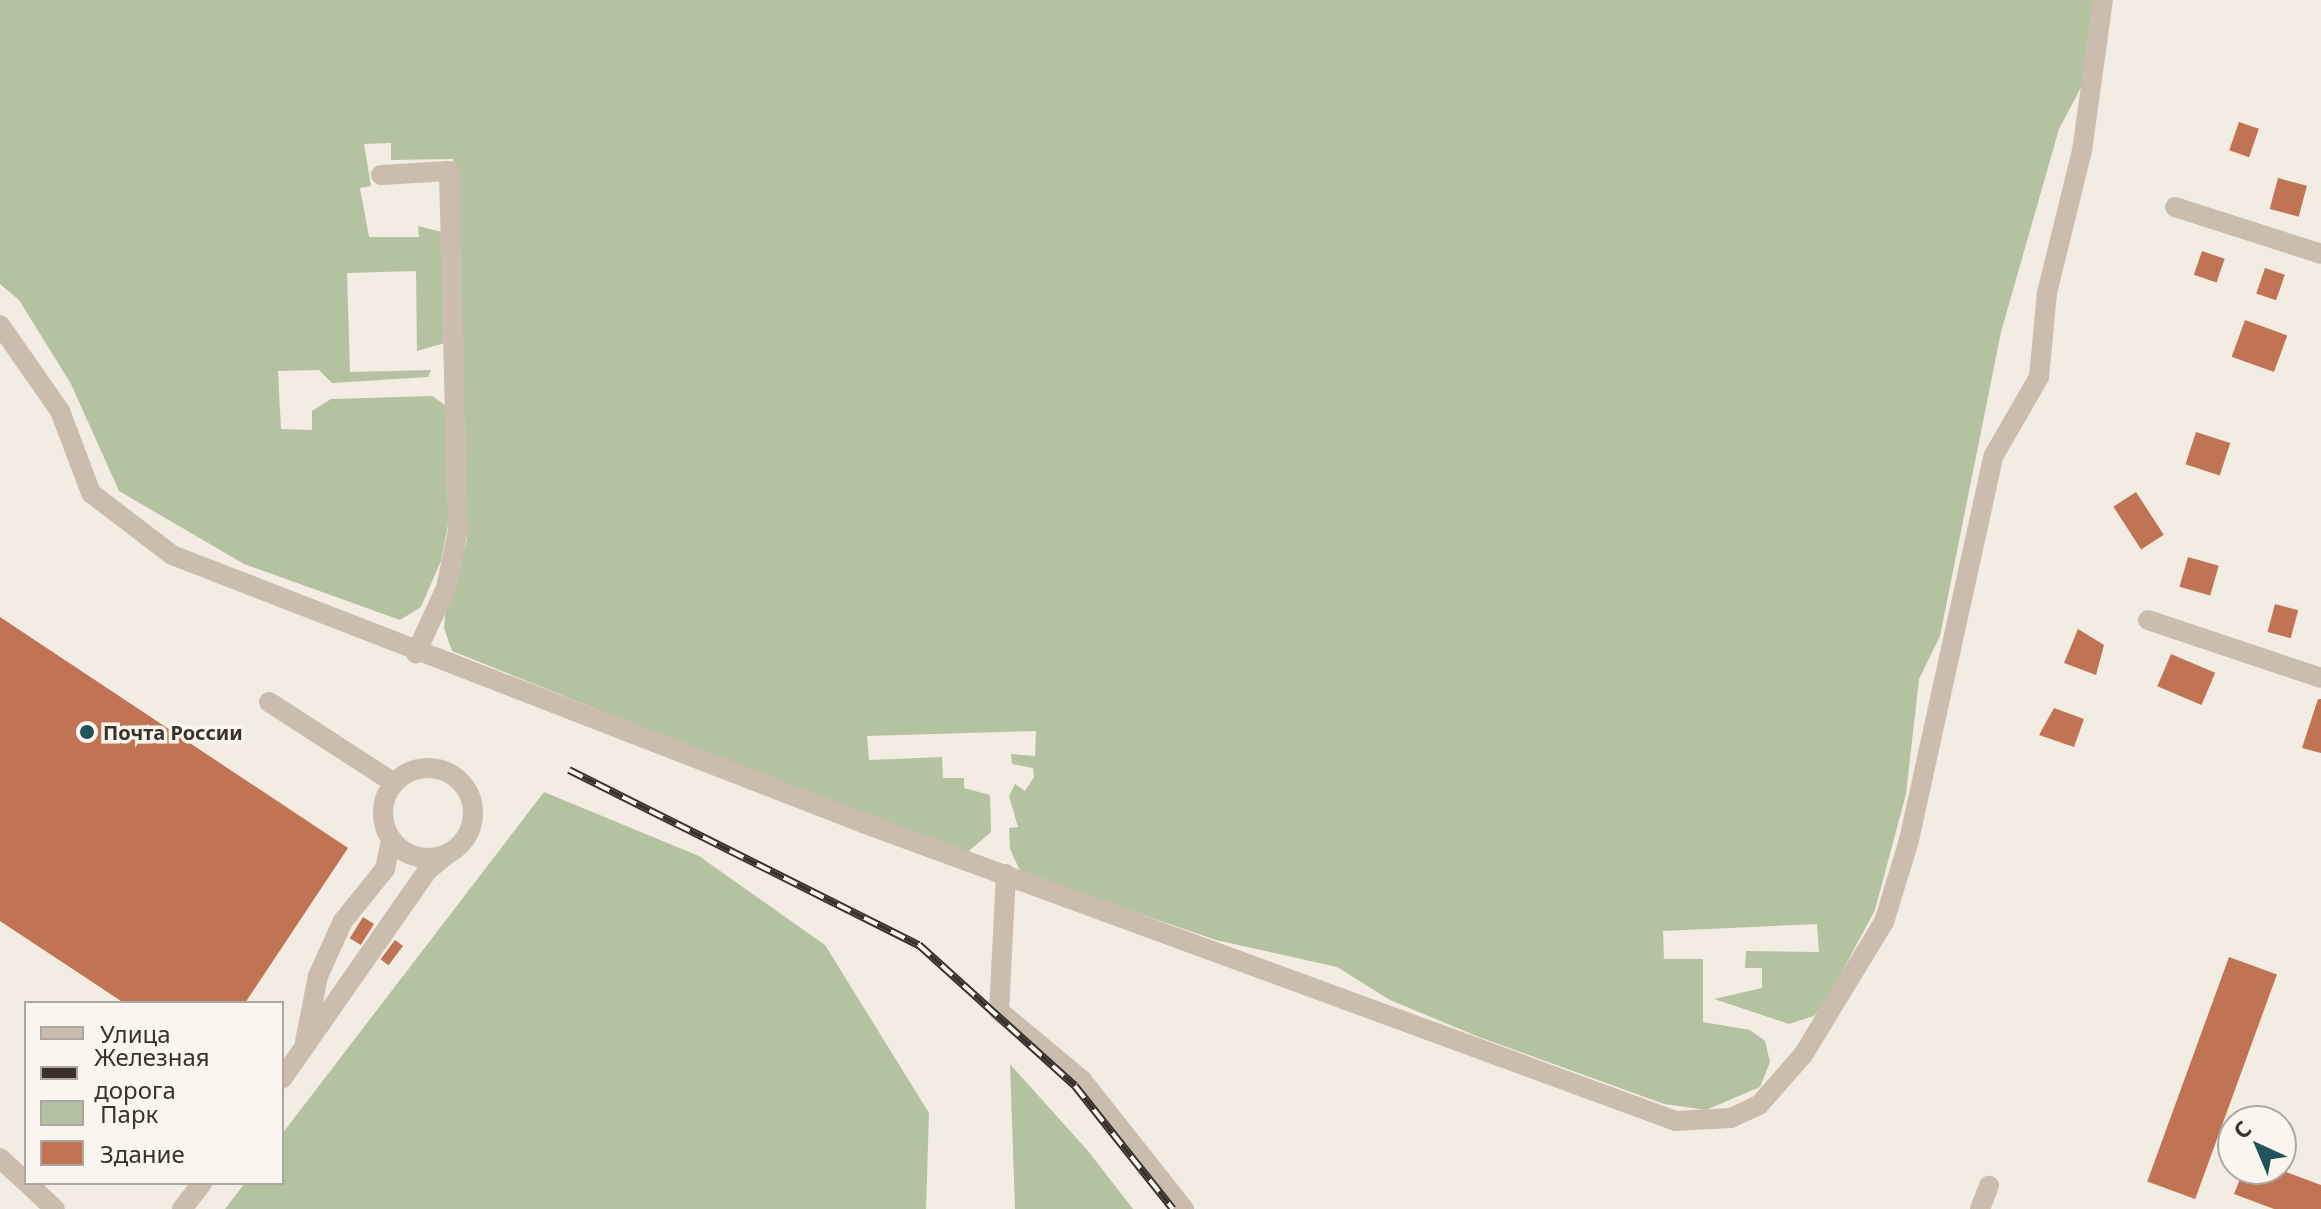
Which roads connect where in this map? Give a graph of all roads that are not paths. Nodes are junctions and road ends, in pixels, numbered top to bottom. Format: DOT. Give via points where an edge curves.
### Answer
graph roads {
  1 [pos="2103,0"];
  2 [pos="381,175"];
  3 [pos="2175,207"];
  4 [pos="2321,254"];
  5 [pos="0,325"];
  6 [pos="2148,620"];
  7 [pos="416,653"];
  8 [pos="2321,678"];
  9 [pos="269,702"];
  10 [pos="394,783"];
  11 [pos="391,840"];
  12 [pos="447,854"];
  13 [pos="1006,874"];
  14 [pos="302,1053"];
  15 [pos="284,1076"];
  16 [pos="0,1158"];
  17 [pos="24,1181"];
  18 [pos="28,1185"];
  19 [pos="200,1185"];
  20 [pos="1989,1186"];
  21 [pos="55,1209"];
  22 [pos="182,1209"];
  23 [pos="1184,1209"];
  24 [pos="1980,1209"];
  1 -- 13 [label="street" via="2082,151 2047,293 2039,377 1994,455 1884,922 1837,1005 1759,1105 1731,1118 1676,1121"];
  2 -- 7 [label="street" via="449,171 458,530 446,588"];
  3 -- 4 [label="street"];
  5 -- 7 [label="street" via="60,411 91,493 172,555"];
  6 -- 8 [label="street"];
  7 -- 13 [label="street"];
  9 -- 10 [label="street"];
  10 -- 11 [label="street" via="382,811"];
  10 -- 12 [label="street" via="433,768 467,791 469,832"];
  11 -- 12 [label="street" via="417,857"];
  11 -- 14 [label="street" via="385,869 343,921 318,976"];
  12 -- 14 [label="street" via="427,871"];
  13 -- 23 [label="street" via="999,1011 1081,1079"];
  14 -- 15 [label="street"];
  16 -- 17 [label="street"];
  18 -- 21 [label="street"];
  19 -- 22 [label="street"];
  20 -- 24 [label="street"];
}
